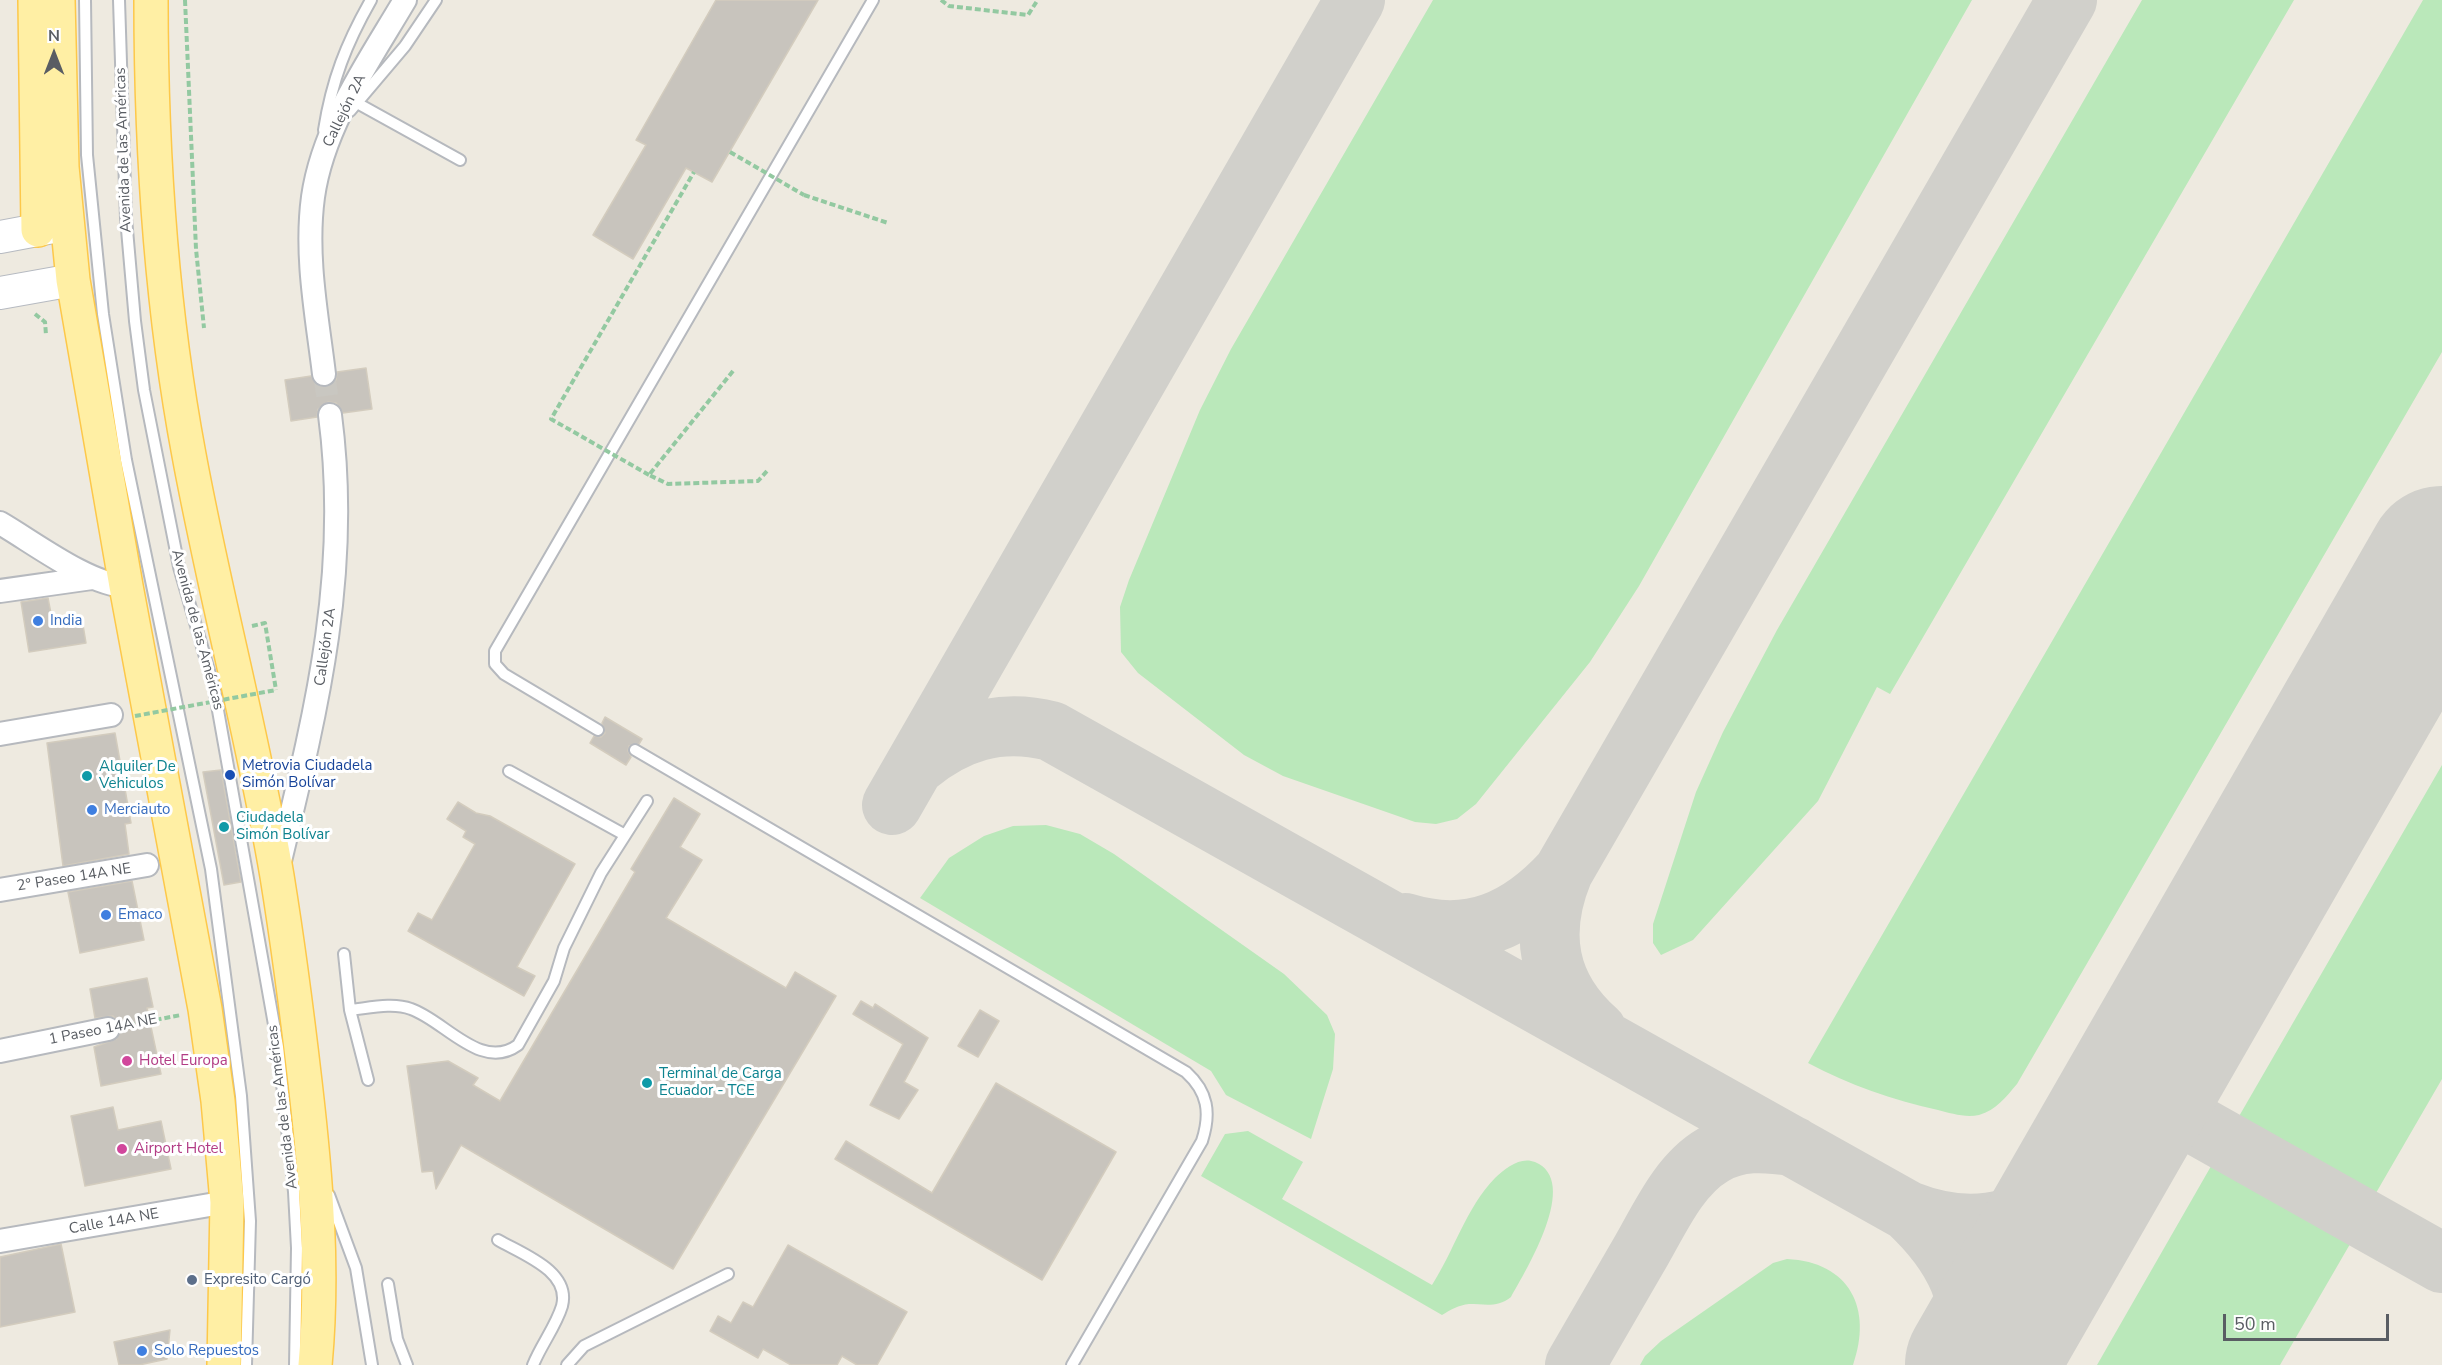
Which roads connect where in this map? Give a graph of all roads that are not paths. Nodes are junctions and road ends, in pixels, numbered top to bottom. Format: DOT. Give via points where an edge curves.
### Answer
graph roads {
  1 [pos="35,0"];
  2 [pos="58,0"];
  3 [pos="85,0"];
  4 [pos="118,0"];
  5 [pos="151,0"];
  6 [pos="371,0"];
  7 [pos="436,0"];
  8 [pos="873,0"];
  9 [pos="401,5"];
  10 [pos="357,103"];
  11 [pos="332,131"];
  12 [pos="460,160"];
  13 [pos="313,196"];
  14 [pos="52,227"];
  15 [pos="0,237"];
  16 [pos="85,278"];
  17 [pos="0,293"];
  18 [pos="324,374"];
  19 [pos="330,415"];
  20 [pos="0,523"];
  21 [pos="92,578"];
  22 [pos="126,586"];
  23 [pos="0,591"];
  24 [pos="111,715"];
  25 [pos="598,729"];
  26 [pos="0,734"];
  27 [pos="635,750"];
  28 [pos="509,771"];
  29 [pos="647,801"];
  30 [pos="625,835"];
  31 [pos="147,865"];
  32 [pos="277,875"];
  33 [pos="0,890"];
  34 [pos="344,954"];
  35 [pos="350,1010"];
  36 [pos="108,1029"];
  37 [pos="0,1051"];
  38 [pos="368,1080"];
  39 [pos="313,1151"];
  40 [pos="227,1202"];
  41 [pos="498,1240"];
  42 [pos="0,1241"];
  43 [pos="728,1274"];
  44 [pos="388,1284"];
  45 [pos="224,1365"];
  46 [pos="246,1365"];
  47 [pos="295,1365"];
  48 [pos="315,1365"];
  49 [pos="372,1365"];
  50 [pos="407,1365"];
  51 [pos="533,1365"];
  52 [pos="567,1365"];
  53 [pos="1072,1365"];
  1 -- 14 [label="main road"];
  2 -- 14 [label="main road, Avenida de las Américas"];
  3 -- 16 [label="lane, Avenida de las Américas"];
  4 -- 47 [label="lane, Avenida de las Américas" via="126,218 135,321 144,390 179,567 214,688 278,1047 297,1248"];
  5 -- 32 [label="main road, Avenida de las Américas" via="157,177 177,386 208,554"];
  6 -- 13 [label="lane" via="332,83"];
  7 -- 10 [label="lane" via="416,33"];
  8 -- 25 [label="lane" via="495,651 495,664 504,675"];
  9 -- 11 [label="street, Callejón 2A"];
  10 -- 11 [label="lane"];
  10 -- 12 [label="lane"];
  11 -- 13 [label="street, Callejón 2A"];
  13 -- 18 [label="street, Callejón 2A" via="310,262"];
  14 -- 15 [label="street"];
  14 -- 16 [label="main road, Avenida de las Américas"];
  16 -- 17 [label="street"];
  16 -- 22 [label="main road, Avenida de las Américas"];
  16 -- 46 [label="lane, Avenida de las Américas" via="211,869 247,1160"];
  19 -- 32 [label="street, Callejón 2A" via="339,508 330,627 316,709"];
  20 -- 21 [label="street"];
  21 -- 22 [label="street" via="109,586"];
  21 -- 23 [label="street"];
  22 -- 40 [label="main road, Avenida de las Américas" via="205,1009"];
  24 -- 26 [label="street"];
  27 -- 53 [label="lane" via="1186,1071 1198,1083 1208,1111 1202,1140"];
  28 -- 30 [label="lane"];
  29 -- 30 [label="lane"];
  30 -- 35 [label="lane" via="601,873 564,948 554,981 518,1046 512,1050 500,1054 483,1052 412,1009 388,1006"];
  31 -- 33 [label="street, 2° Paseo 14A NE"];
  32 -- 39 [label="main road, Avenida de las Américas"];
  34 -- 35 [label="lane"];
  35 -- 38 [label="lane"];
  36 -- 37 [label="street, 1 Paseo 14A NE"];
  39 -- 48 [label="main road, Avenida de las Américas" via="320,1251"];
  39 -- 49 [label="lane" via="356,1268"];
  40 -- 42 [label="street, Calle 14A NE"];
  40 -- 45 [label="main road, Avenida de las Américas"];
  41 -- 51 [label="lane" via="545,1267 558,1281 563,1296"];
  43 -- 52 [label="lane" via="584,1346"];
  44 -- 50 [label="lane" via="397,1339"];
}
